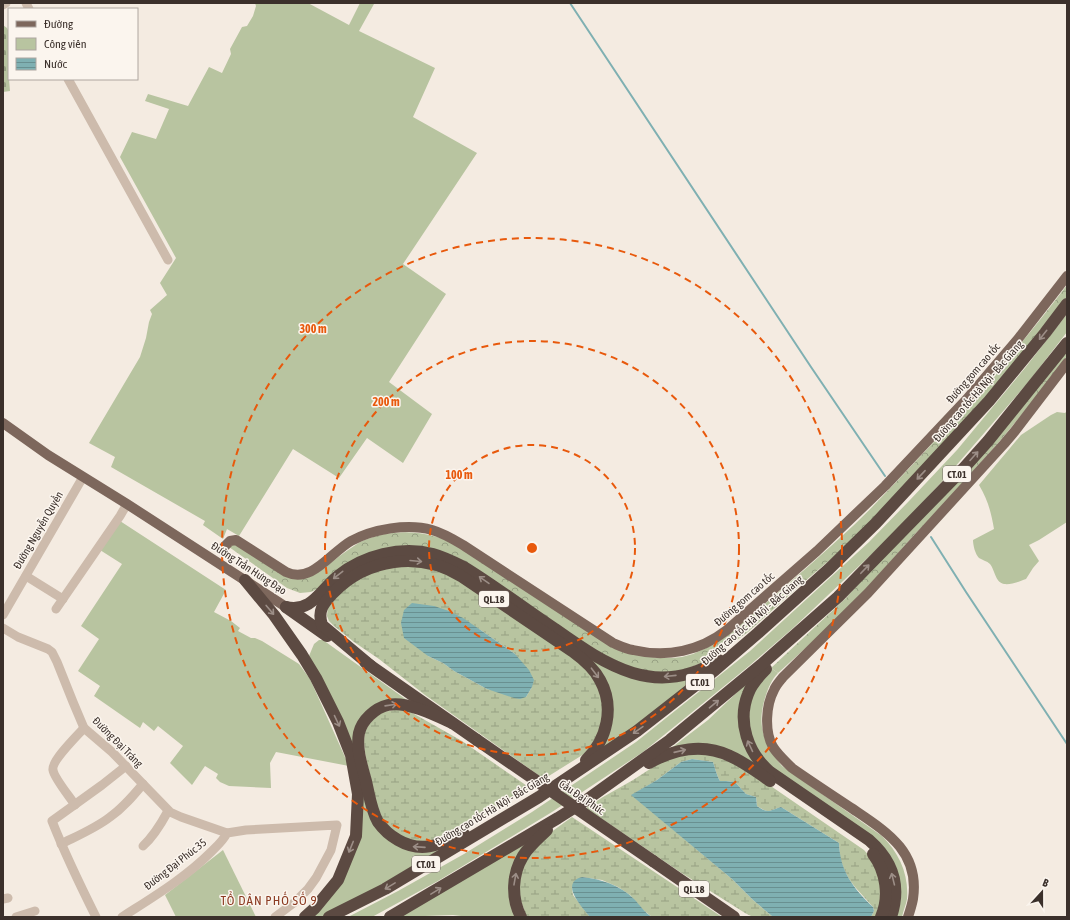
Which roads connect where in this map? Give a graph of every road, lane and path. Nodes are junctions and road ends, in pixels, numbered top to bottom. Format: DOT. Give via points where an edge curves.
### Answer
graph roads {
  1 [pos="6,3"];
  2 [pos="3,5"];
  3 [pos="69,80"];
  4 [pos="168,260"];
  5 [pos="1067,276"];
  6 [pos="1067,304"];
  7 [pos="1067,343"];
  8 [pos="1067,363"];
  9 [pos="3,423"];
  10 [pos="83,477"];
  11 [pos="127,504"];
  12 [pos="224,547"];
  13 [pos="848,550"];
  14 [pos="26,576"];
  15 [pos="245,580"];
  16 [pos="838,597"];
  17 [pos="63,599"];
  18 [pos="286,606"];
  19 [pos="56,608"];
  20 [pos="3,615"];
  21 [pos="3,628"];
  22 [pos="371,666"];
  23 [pos="452,723"];
  24 [pos="84,728"];
  25 [pos="477,740"];
  26 [pos="126,766"];
  27 [pos="143,784"];
  28 [pos="539,797"];
  29 [pos="585,801"];
  30 [pos="75,804"];
  31 [pos="520,808"];
  32 [pos="168,811"];
  33 [pos="558,818"];
  34 [pos="227,833"];
  35 [pos="61,844"];
  36 [pos="143,846"];
  37 [pos="35,911"];
  38 [pos="16,917"];
  39 [pos="96,917"];
  40 [pos="122,917"];
  41 [pos="275,917"];
  42 [pos="306,917"];
  43 [pos="329,917"];
  44 [pos="390,917"];
  45 [pos="521,917"];
  46 [pos="734,917"];
  47 [pos="881,917"];
  48 [pos="891,917"];
  49 [pos="908,917"];
  1 -- 2 [label="street"];
  3 -- 4 [label="street"];
  5 -- 12 [label="main road, Đường gom cao tốc" via="966,400 885,486 817,551 727,630 696,648 657,654 613,643 463,545 431,530 391,528 365,535 342,547 310,573 301,576 286,572 236,540 230,541"];
  6 -- 13 [label="highway, Đường cao tốc Hà Nội - Bắc Giang / CT.01, one-way" via="989,401 896,503"];
  16 -- 7 [label="highway, CT.01, one-way" via="963,469"];
  8 -- 49 [label="main road" via="1004,444 868,593 783,677 774,688 768,705 770,740 782,758 792,768 887,833 903,850 911,867 914,883"];
  9 -- 10 [label="main road, Đường Trần Hưng Đạo"];
  10 -- 11 [label="main road, Đường Trần Hưng Đạo"];
  10 -- 14 [label="street, Đường Nguyễn Quyền"];
  11 -- 15 [label="main road, Đường Trần Hưng Đạo"];
  11 -- 17 [label="street"];
  13 -- 18 [label="highway, one-way" via="720,659 697,670 669,677 638,675 605,662 456,562 433,554 400,552 376,556 345,570 311,602 297,607"];
  13 -- 28 [label="highway, Đường cao tốc Hà Nội - Bắc Giang / CT.01, one-way" via="715,670 637,731"];
  14 -- 17 [label="street"];
  14 -- 20 [label="street, Đường Nguyễn Quyền"];
  15 -- 18 [label="main road, Đường Trần Hưng Đạo"];
  15 -- 42 [label="highway, one-way" via="274,615 316,678 351,755 358,794 356,836 338,880"];
  29 -- 16 [label="highway, CT.01, one-way" via="670,740"];
  48 -- 16 [label="highway, one-way" via="895,883 882,854 869,840 764,767 748,742 744,728 746,700 754,683"];
  17 -- 19 [label="street"];
  18 -- 22 [label="highway, Đường Trần Hưng Đạo"];
  21 -- 24 [label="street, Đường Đại Tráng" via="52,652"];
  22 -- 23 [label="highway, Đường Trần Hưng Đạo / QL.18"];
  22 -- 28 [label="highway, QL.18, one-way" via="324,627 320,619 321,610 326,600 357,574 381,564 406,560 430,563 453,572 579,657 593,670 604,688 606,725 591,755"];
  23 -- 25 [label="highway, Đường Trần Hưng Đạo / QL.18"];
  31 -- 23 [label="highway, one-way" via="453,839 429,847 402,842 391,836 382,826 372,805 359,753 359,732 363,723 377,710 395,704 421,710"];
  24 -- 26 [label="street, Đường Đại Tráng"];
  24 -- 30 [label="street" via="59,756 52,770"];
  25 -- 46 [label="highway, Cầu Đại Phúc / QL.18, bridge"];
  26 -- 27 [label="street, Đường Đại Tráng"];
  26 -- 30 [label="street"];
  27 -- 32 [label="street, Đường Đại Tráng"];
  27 -- 35 [label="street" via="128,802 109,818"];
  28 -- 31 [label="highway, Đường cao tốc Hà Nội - Bắc Giang / CT.01"];
  29 -- 33 [label="highway, CT.01"];
  29 -- 47 [label="highway, one-way" via="670,753 698,748 730,755 872,853 880,865 886,888 885,906"];
  30 -- 35 [label="street" via="52,821"];
  31 -- 43 [label="highway, Đường cao tốc Hà Nội - Bắc Giang / CT.01, one-way" via="385,889"];
  32 -- 34 [label="street, Đường Đại Tráng"];
  32 -- 36 [label="street" via="151,839"];
  44 -- 33 [label="highway, CT.01, one-way"];
  45 -- 33 [label="highway, one-way" via="514,896 517,869 523,856"];
  34 -- 40 [label="street, Đường Đại Phúc 35" via="202,861"];
  34 -- 41 [label="street" via="337,825 331,850 316,878 295,902"];
  35 -- 39 [label="street"];
  37 -- 38 [label="street"];
}
